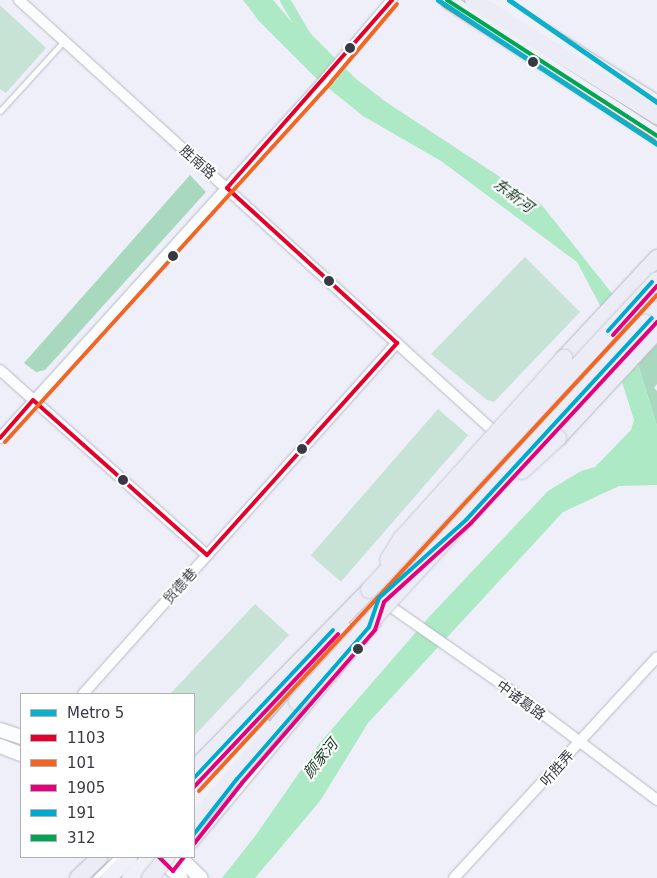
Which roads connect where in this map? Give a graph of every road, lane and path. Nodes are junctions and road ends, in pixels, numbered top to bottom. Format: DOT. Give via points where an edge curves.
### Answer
graph roads {
  1 [pos="19,0"];
  2 [pos="392,0"];
  3 [pos="447,0"];
  4 [pos="472,0"];
  5 [pos="494,0"];
  6 [pos="64,41"];
  7 [pos="652,106"];
  8 [pos="0,111"];
  9 [pos="657,116"];
  10 [pos="657,136"];
  11 [pos="227,188"];
  12 [pos="657,258"];
  13 [pos="657,280"];
  14 [pos="657,286"];
  15 [pos="657,309"];
  16 [pos="657,322"];
  17 [pos="657,331"];
  18 [pos="397,343"];
  19 [pos="0,370"];
  20 [pos="34,400"];
  21 [pos="0,438"];
  22 [pos="510,447"];
  23 [pos="458,526"];
  24 [pos="207,556"];
  25 [pos="369,590"];
  26 [pos="384,602"];
  27 [pos="657,657"];
  28 [pos="84,693"];
  29 [pos="0,730"];
  30 [pos="20,737"];
  31 [pos="579,744"];
  32 [pos="0,746"];
  33 [pos="20,754"];
  34 [pos="195,768"];
  35 [pos="195,786"];
  36 [pos="657,800"];
  37 [pos="195,805"];
  38 [pos="195,822"];
  39 [pos="195,843"];
  40 [pos="99,858"];
  41 [pos="116,858"];
  42 [pos="128,858"];
  43 [pos="148,858"];
  44 [pos="161,858"];
  45 [pos="176,865"];
  46 [pos="199,876"];
  47 [pos="78,878"];
  48 [pos="95,878"];
  49 [pos="108,878"];
  50 [pos="129,878"];
  51 [pos="150,878"];
  52 [pos="454,878"];
  1 -- 6 [label="street, 胜南路"];
  2 -- 11 [label="street"];
  3 -- 10 [label="main road"];
  4 -- 7 [label="highway"];
  5 -- 7 [label="main road"];
  6 -- 8 [label="lane"];
  6 -- 11 [label="street, 胜南路"];
  7 -- 9 [label="highway"];
  11 -- 18 [label="street, 胜南路"];
  11 -- 20 [label="street"];
  12 -- 25 [label="highway, bridge" via="401,539"];
  13 -- 25 [label="highway, bridge"];
  14 -- 22 [label="main road"];
  15 -- 23 [label="highway, bridge"];
  16 -- 26 [label="main road" via="471,523"];
  17 -- 23 [label="highway, bridge" via="558,438"];
  18 -- 22 [label="street, 胜南路"];
  18 -- 24 [label="street, 贸德巷"];
  19 -- 20 [label="street"];
  20 -- 21 [label="street"];
  20 -- 24 [label="street"];
  22 -- 35 [label="main road"];
  23 -- 38 [label="highway, bridge" via="297,702"];
  24 -- 28 [label="street, 贸德巷"];
  25 -- 34 [label="highway"];
  26 -- 31 [label="street, 中诸葛路" via="523,699"];
  26 -- 37 [label="main road" via="291,696"];
  26 -- 39 [label="lane" via="375,630 242,783"];
  27 -- 31 [label="street, 听胜弄"];
  29 -- 30 [label="main road"];
  31 -- 36 [label="street, 中诸葛路"];
  31 -- 52 [label="street, 听胜弄"];
  32 -- 33 [label="main road"];
  40 -- 47 [label="highway"];
  41 -- 48 [label="lane"];
  42 -- 49 [label="main road"];
  43 -- 50 [label="main road"];
  44 -- 45 [label="main road"];
  45 -- 46 [label="main road"];
  45 -- 51 [label="highway, bridge"];
}
